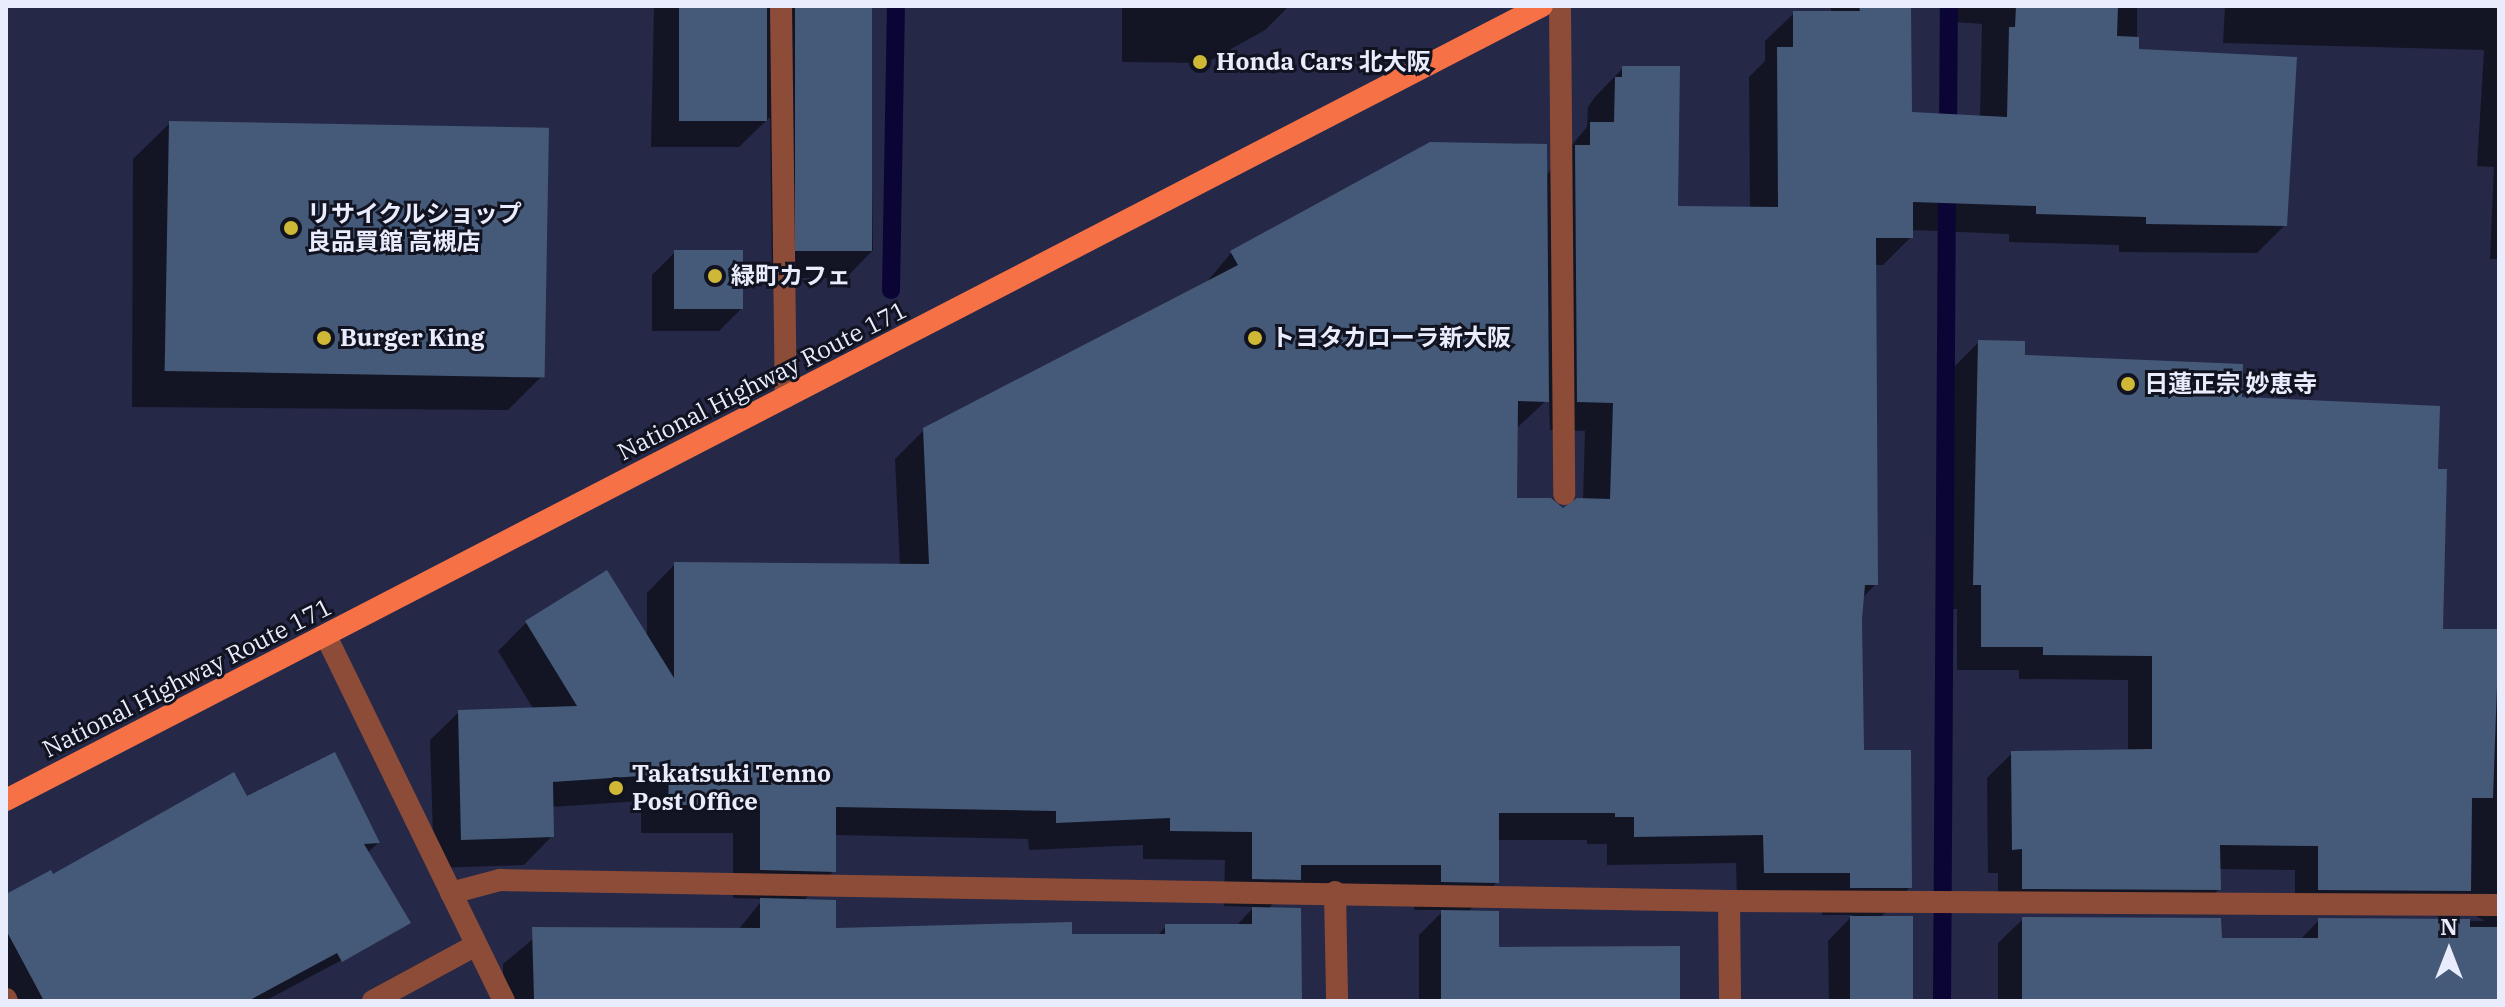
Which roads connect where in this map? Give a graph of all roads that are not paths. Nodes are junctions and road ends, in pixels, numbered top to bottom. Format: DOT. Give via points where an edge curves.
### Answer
graph roads {
  1 [pos="781,6"];
  2 [pos="1542,6"];
  3 [pos="1560,6"];
  4 [pos="786,397"];
  5 [pos="1564,494"];
  6 [pos="326,636"];
  7 [pos="6,800"];
  8 [pos="1335,892"];
  9 [pos="451,893"];
  10 [pos="1729,901"];
  11 [pos="2499,905"];
  12 [pos="476,945"];
  13 [pos="373,1001"];
  14 [pos="504,1001"];
  15 [pos="1337,1001"];
  16 [pos="1730,1001"];
  1 -- 4 [label="street"];
  2 -- 4 [label="highway, National Highway Route 171"];
  3 -- 5 [label="street"];
  4 -- 6 [label="highway, National Highway Route 171"];
  6 -- 7 [label="highway, National Highway Route 171"];
  6 -- 9 [label="street"];
  8 -- 9 [label="street" via="500,880"];
  8 -- 10 [label="street"];
  8 -- 15 [label="street"];
  9 -- 12 [label="street"];
  10 -- 11 [label="street"];
  10 -- 16 [label="street"];
  12 -- 13 [label="street"];
  12 -- 14 [label="street"];
}
